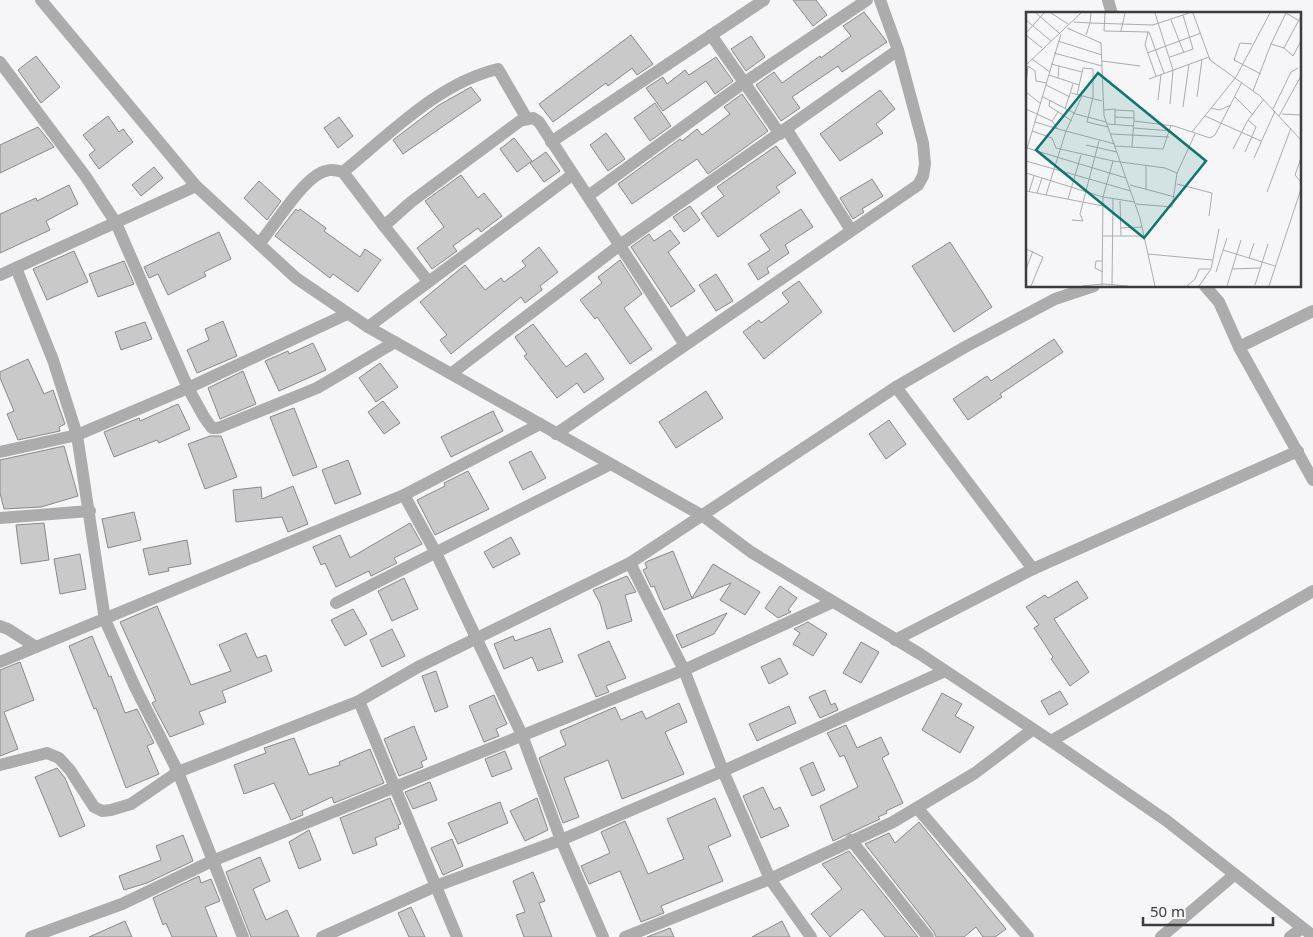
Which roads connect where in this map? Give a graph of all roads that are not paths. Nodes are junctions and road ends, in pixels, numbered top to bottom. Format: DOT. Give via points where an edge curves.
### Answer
graph roads {
  1 [pos="41,0"];
  2 [pos="764,0"];
  3 [pos="867,0"];
  4 [pos="880,0"];
  5 [pos="711,35"];
  6 [pos="898,50"];
  7 [pos="0,62"];
  8 [pos="745,82"];
  9 [pos="527,119"];
  10 [pos="784,132"];
  11 [pos="551,142"];
  12 [pos="343,172"];
  13 [pos="572,175"];
  14 [pos="196,186"];
  15 [pos="588,196"];
  16 [pos="116,223"];
  17 [pos="384,226"];
  18 [pos="851,230"];
  19 [pos="259,244"];
  20 [pos="620,245"];
  21 [pos="16,268"];
  22 [pos="0,275"];
  23 [pos="428,281"];
  24 [pos="1088,288"];
  25 [pos="1207,288"];
  26 [pos="1313,311"];
  27 [pos="347,314"];
  28 [pos="368,327"];
  29 [pos="395,342"];
  30 [pos="685,345"];
  31 [pos="1239,346"];
  32 [pos="452,373"];
  33 [pos="896,387"];
  34 [pos="188,388"];
  35 [pos="540,424"];
  36 [pos="556,434"];
  37 [pos="77,435"];
  38 [pos="0,452"];
  39 [pos="1298,452"];
  40 [pos="609,466"];
  41 [pos="1313,480"];
  42 [pos="404,495"];
  43 [pos="90,511"];
  44 [pos="702,516"];
  45 [pos="0,518"];
  46 [pos="436,553"];
  47 [pos="630,563"];
  48 [pos="1033,569"];
  49 [pos="1313,591"];
  50 [pos="833,602"];
  51 [pos="336,603"];
  52 [pos="105,620"];
  53 [pos="0,626"];
  54 [pos="475,638"];
  55 [pos="895,640"];
  56 [pos="36,647"];
  57 [pos="0,662"];
  58 [pos="684,670"];
  59 [pos="945,671"];
  60 [pos="359,701"];
  61 [pos="1032,730"];
  62 [pos="522,735"];
  63 [pos="1050,741"];
  64 [pos="0,765"];
  65 [pos="723,771"];
  66 [pos="178,772"];
  67 [pos="394,787"];
  68 [pos="918,809"];
  69 [pos="561,840"];
  70 [pos="851,840"];
  71 [pos="212,861"];
  72 [pos="1234,875"];
  73 [pos="770,879"];
  74 [pos="436,886"];
  75 [pos="1302,928"];
  76 [pos="1313,936"];
  77 [pos="31,937"];
  78 [pos="243,937"];
  79 [pos="322,937"];
  80 [pos="457,937"];
  81 [pos="603,937"];
  82 [pos="625,937"];
  83 [pos="811,937"];
  84 [pos="928,937"];
  85 [pos="1028,937"];
  86 [pos="1161,937"];
  87 [pos="1290,937"];
  1 -- 14 [label="street"];
  2 -- 5 [label="street"];
  3 -- 8 [label="street"];
  4 -- 6 [label="street"];
  5 -- 8 [label="street"];
  5 -- 11 [label="street"];
  6 -- 10 [label="street"];
  6 -- 18 [label="street" via="923,143 923,176 908,193"];
  7 -- 16 [label="street" via="86,177"];
  8 -- 10 [label="street"];
  8 -- 15 [label="street"];
  9 -- 11 [label="street" via="539,122"];
  9 -- 12 [label="street" via="498,69 485,72 438,96"];
  9 -- 17 [label="street" via="411,202"];
  10 -- 18 [label="street"];
  10 -- 20 [label="street"];
  11 -- 13 [label="street"];
  12 -- 17 [label="street"];
  12 -- 19 [label="street" via="326,170 316,176"];
  13 -- 15 [label="street"];
  13 -- 23 [label="street"];
  14 -- 16 [label="street"];
  14 -- 19 [label="street"];
  15 -- 20 [label="street"];
  16 -- 21 [label="street"];
  16 -- 34 [label="street"];
  17 -- 23 [label="street"];
  18 -- 30 [label="street"];
  19 -- 27 [label="street" via="296,278"];
  20 -- 30 [label="street"];
  20 -- 32 [label="street"];
  21 -- 22 [label="street"];
  21 -- 37 [label="street" via="56,369"];
  23 -- 28 [label="street"];
  24 -- 33 [label="street" via="1056,299"];
  25 -- 31 [label="street" via="1219,302"];
  26 -- 31 [label="street"];
  27 -- 28 [label="street"];
  27 -- 34 [label="street"];
  28 -- 29 [label="street"];
  29 -- 32 [label="street"];
  29 -- 34 [label="street" via="317,388 218,428 208,424"];
  30 -- 36 [label="street"];
  31 -- 39 [label="street"];
  32 -- 35 [label="street"];
  33 -- 44 [label="street"];
  33 -- 48 [label="street"];
  34 -- 37 [label="street"];
  35 -- 36 [label="street"];
  35 -- 42 [label="street"];
  36 -- 40 [label="street"];
  37 -- 38 [label="street"];
  37 -- 43 [label="street"];
  39 -- 41 [label="street"];
  39 -- 48 [label="street"];
  40 -- 44 [label="street"];
  40 -- 46 [label="street"];
  42 -- 46 [label="street"];
  42 -- 52 [label="street"];
  43 -- 45 [label="street"];
  43 -- 52 [label="street"];
  44 -- 47 [label="street"];
  44 -- 50 [label="street" via="751,552"];
  46 -- 51 [label="street"];
  46 -- 54 [label="street"];
  47 -- 54 [label="street"];
  47 -- 58 [label="street"];
  48 -- 55 [label="street"];
  49 -- 63 [label="street"];
  50 -- 55 [label="street"];
  50 -- 58 [label="street"];
  52 -- 56 [label="street"];
  52 -- 66 [label="street"];
  53 -- 56 [label="street"];
  54 -- 60 [label="street"];
  54 -- 62 [label="street"];
  55 -- 59 [label="street"];
  56 -- 57 [label="street"];
  58 -- 62 [label="street"];
  58 -- 65 [label="street"];
  59 -- 61 [label="street"];
  59 -- 65 [label="street"];
  60 -- 66 [label="street"];
  60 -- 67 [label="street"];
  61 -- 63 [label="street"];
  61 -- 68 [label="street" via="976,774"];
  62 -- 67 [label="street"];
  62 -- 69 [label="street"];
  63 -- 72 [label="street" via="1167,821"];
  64 -- 66 [label="street" via="47,753 59,758 94,807 102,811 131,804"];
  65 -- 69 [label="street"];
  65 -- 73 [label="street"];
  66 -- 71 [label="street"];
  67 -- 71 [label="street"];
  67 -- 74 [label="street"];
  68 -- 70 [label="street"];
  68 -- 85 [label="street"];
  69 -- 74 [label="street"];
  69 -- 81 [label="street"];
  70 -- 73 [label="street"];
  70 -- 84 [label="street"];
  71 -- 77 [label="street" via="122,904"];
  71 -- 78 [label="street"];
  72 -- 75 [label="street"];
  72 -- 86 [label="street"];
  73 -- 82 [label="street"];
  73 -- 83 [label="street"];
  74 -- 79 [label="street"];
  74 -- 80 [label="street"];
  75 -- 76 [label="street"];
  75 -- 87 [label="street"];
}
